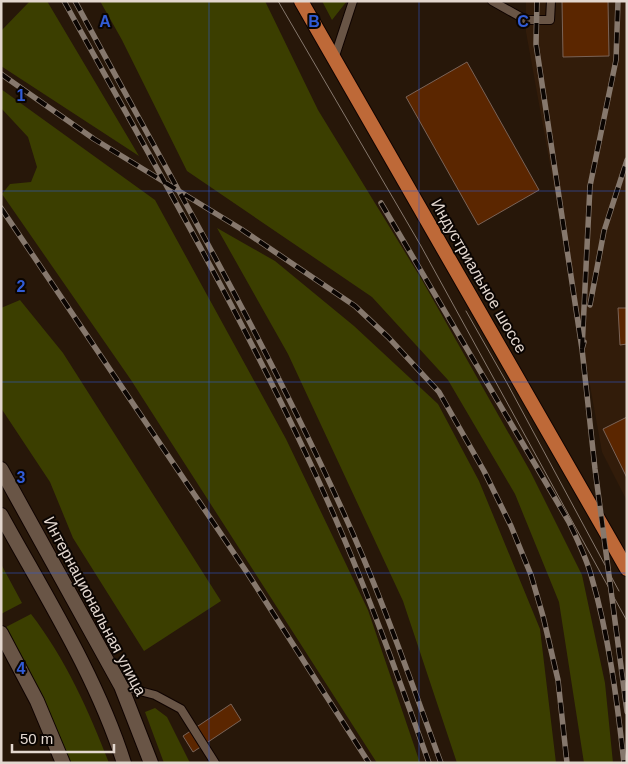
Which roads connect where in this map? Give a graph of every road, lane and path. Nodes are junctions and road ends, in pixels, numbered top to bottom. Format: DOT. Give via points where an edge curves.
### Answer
graph roads {
  1 [pos="302,1"];
  2 [pos="492,1"];
  3 [pos="551,1"];
  4 [pos="355,2"];
  5 [pos="334,59"];
  6 [pos="1,469"];
  7 [pos="1,515"];
  8 [pos="627,569"];
  9 [pos="1,633"];
  10 [pos="121,686"];
  11 [pos="63,763"];
  12 [pos="124,763"];
  13 [pos="150,763"];
  14 [pos="215,763"];
  1 -- 5 [label="main road, Индустриальное шоссе"];
  2 -- 3 [label="lane" via="526,20 550,20"];
  4 -- 5 [label="lane"];
  5 -- 8 [label="main road, Индустриальное шоссе"];
  6 -- 10 [label="main road, Интернациональная улица"];
  7 -- 12 [label="main road" via="72,643 114,732"];
  9 -- 11 [label="main road" via="37,701"];
  10 -- 13 [label="main road, Интернациональная улица"];
  10 -- 14 [label="lane" via="155,695 181,709"];
}
